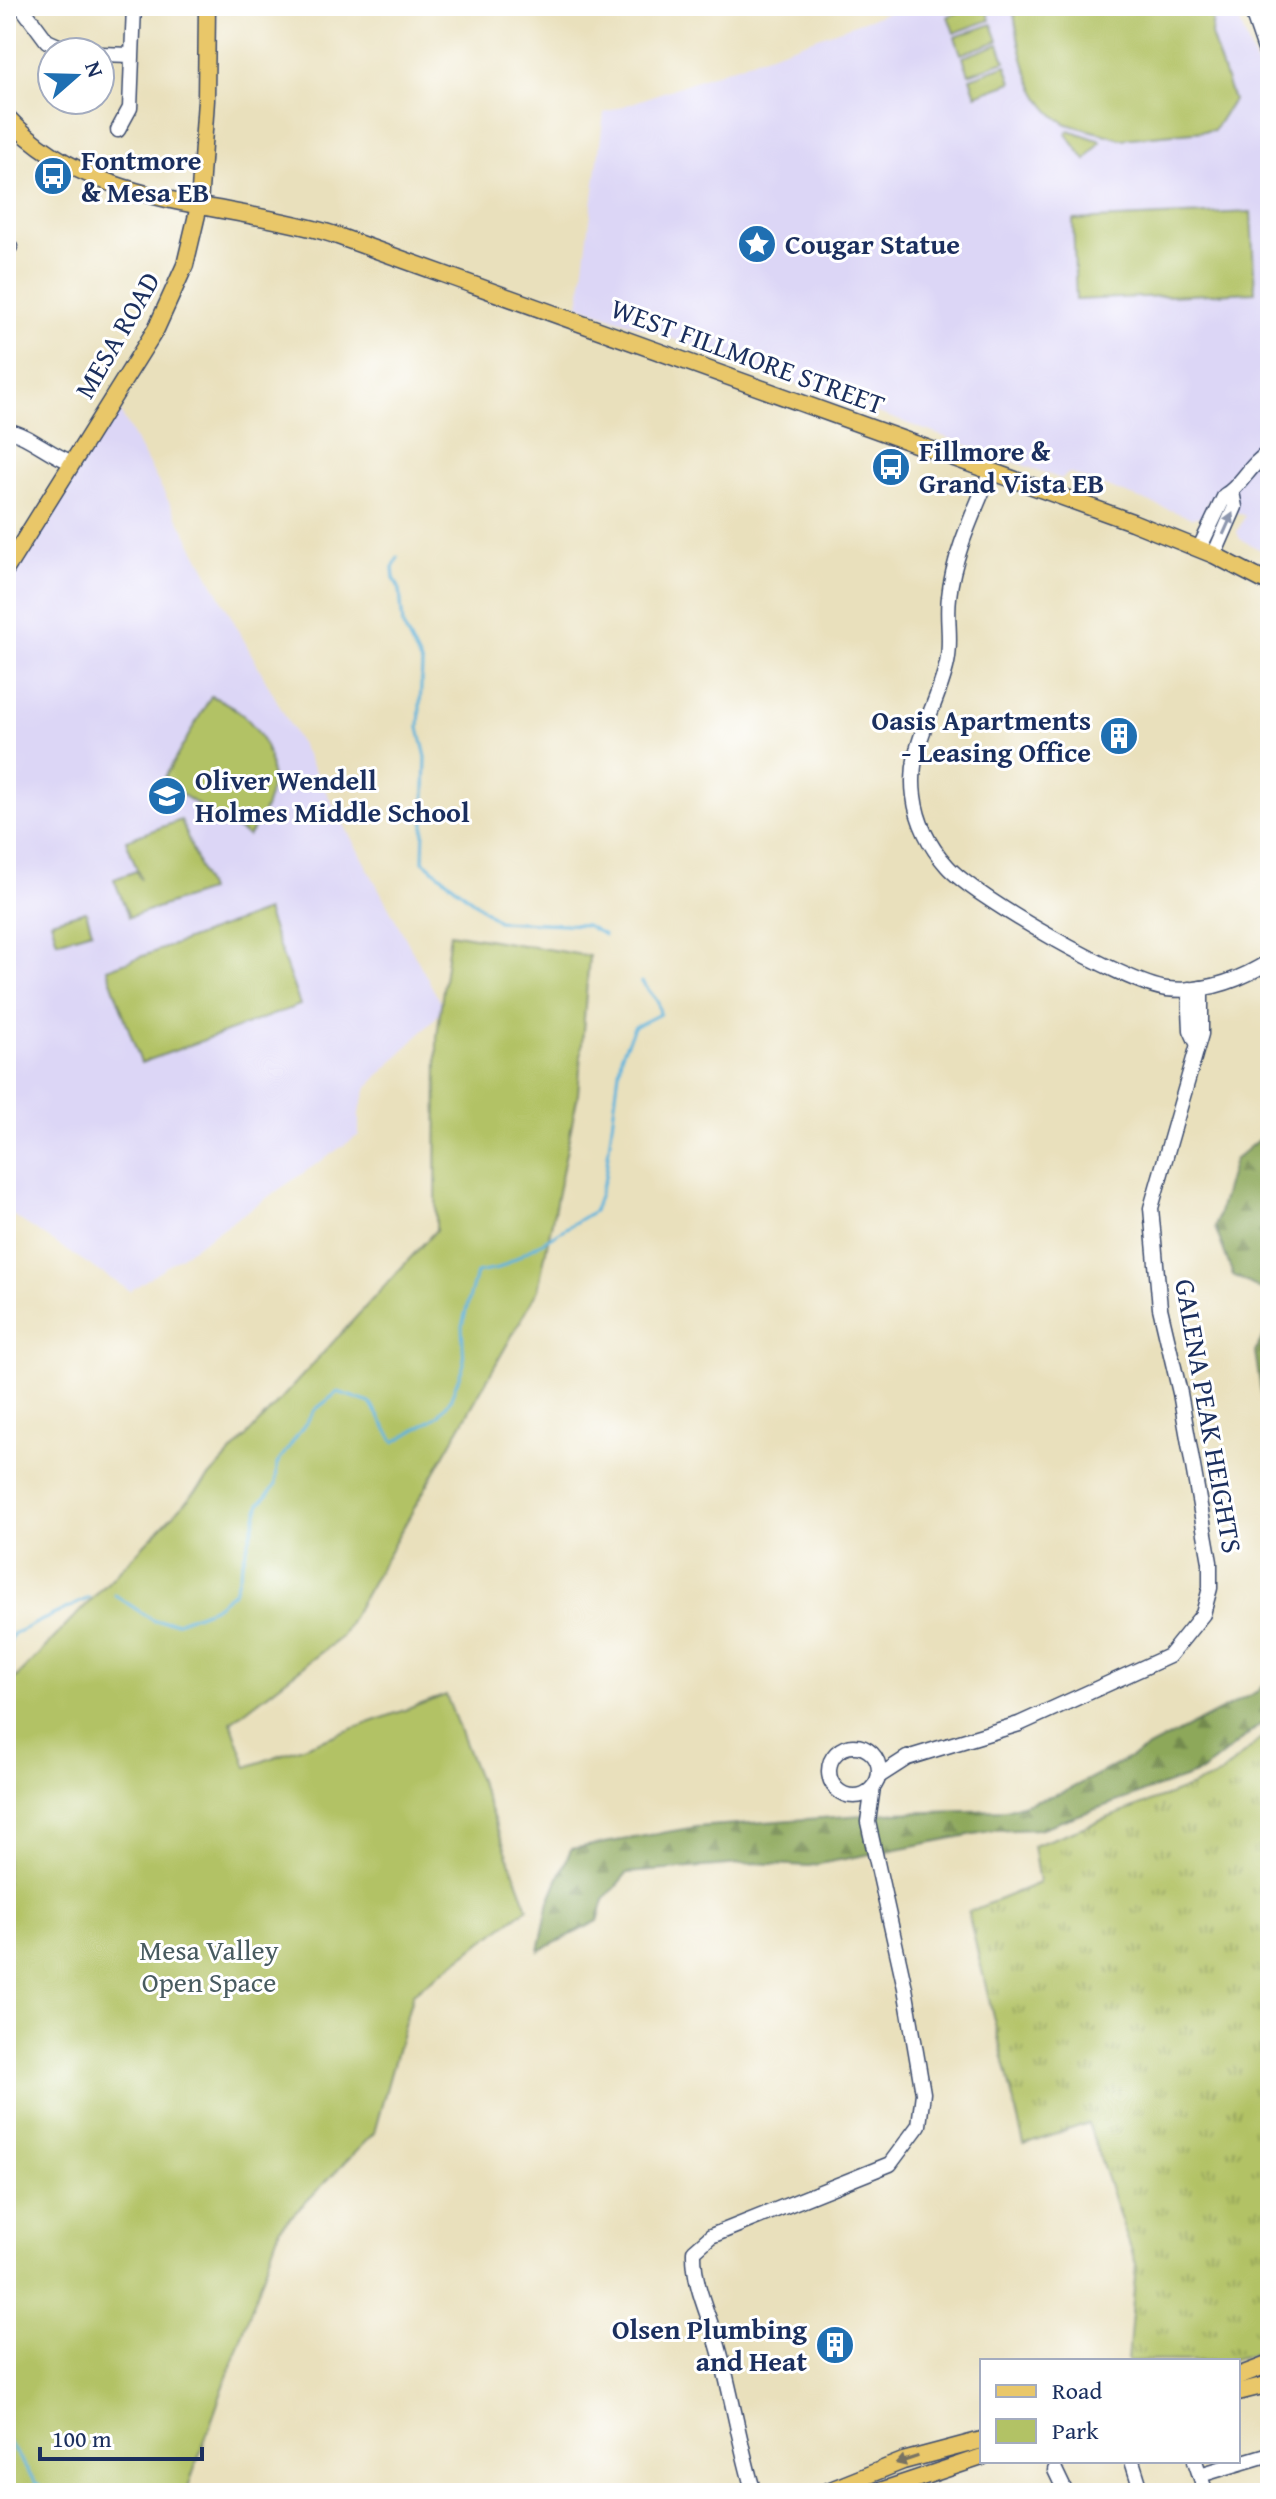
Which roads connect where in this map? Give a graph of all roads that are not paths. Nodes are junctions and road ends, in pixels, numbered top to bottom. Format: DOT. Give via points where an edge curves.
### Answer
graph roads {
  1 [pos="21,6"];
  2 [pos="134,6"];
  3 [pos="207,6"];
  4 [pos="1250,6"];
  5 [pos="43,36"];
  6 [pos="116,55"];
  7 [pos="131,55"];
  8 [pos="1270,64"];
  9 [pos="6,116"];
  10 [pos="118,130"];
  11 [pos="199,206"];
  12 [pos="6,430"];
  13 [pos="1270,452"];
  14 [pos="71,462"];
  15 [pos="991,471"];
  16 [pos="1207,552"];
  17 [pos="6,569"];
  18 [pos="1270,584"];
  19 [pos="1270,961"];
  20 [pos="1195,989"];
  21 [pos="874,1755"];
  22 [pos="907,1758"];
  23 [pos="876,1782"];
  24 [pos="847,1795"];
  25 [pos="868,1822"];
  26 [pos="1270,2364"];
  27 [pos="1240,2375"];
  28 [pos="1270,2384"];
  29 [pos="1240,2392"];
  30 [pos="980,2441"];
  31 [pos="1270,2454"];
  32 [pos="980,2458"];
  33 [pos="1240,2460"];
  34 [pos="1133,2463"];
  35 [pos="1224,2463"];
  36 [pos="1198,2468"];
  37 [pos="1055,2470"];
  38 [pos="754,2493"];
  39 [pos="823,2493"];
  40 [pos="874,2493"];
  41 [pos="1066,2493"];
  42 [pos="1142,2493"];
  43 [pos="1206,2493"];
  1 -- 5 [label="street"];
  2 -- 7 [label="street"];
  3 -- 11 [label="main road, MESA ROAD"];
  4 -- 8 [label="street"];
  6 -- 7 [label="street"];
  7 -- 10 [label="street" via="130,108"];
  9 -- 11 [label="main road, WEST FILLMORE STREET" via="47,151 103,182"];
  11 -- 14 [label="main road, MESA ROAD" via="185,265 163,316"];
  11 -- 15 [label="main road, WEST FILLMORE STREET" via="332,234"];
  12 -- 14 [label="street"];
  13 -- 16 [label="street" via="1248,469 1232,492 1235,507"];
  14 -- 17 [label="main road, MESA ROAD"];
  15 -- 16 [label="main road, WEST FILLMORE STREET"];
  15 -- 20 [label="street" via="951,579 946,665 916,745 913,787 922,827 948,868 983,894 1125,977 1164,989"];
  16 -- 18 [label="main road, WEST FILLMORE STREET"];
  19 -- 20 [label="street" via="1238,979"];
  20 -- 22 [label="street, GALENA PEAK HEIGHTS" via="1201,1034 1151,1208 1160,1308 1210,1562 1203,1614 1169,1656 1019,1724"];
  21 -- 22 [label="street"];
  21 -- 23 [label="street"];
  21 -- 24 [label="street" via="852,1746 835,1755 830,1779"];
  22 -- 23 [label="street"];
  23 -- 24 [label="street" via="864,1794"];
  23 -- 25 [label="street"];
  24 -- 25 [label="street"];
  25 -- 38 [label="street" via="923,2093 919,2125 890,2164 711,2236 694,2251 693,2277 720,2354"];
  26 -- 27 [label="main road"];
  28 -- 29 [label="main road"];
  30 -- 39 [label="main road, one-way" via="903,2461"];
  31 -- 33 [label="street"];
  32 -- 40 [label="main road"];
  34 -- 42 [label="street"];
  35 -- 36 [label="street"];
  36 -- 43 [label="street"];
  37 -- 41 [label="street"];
}
